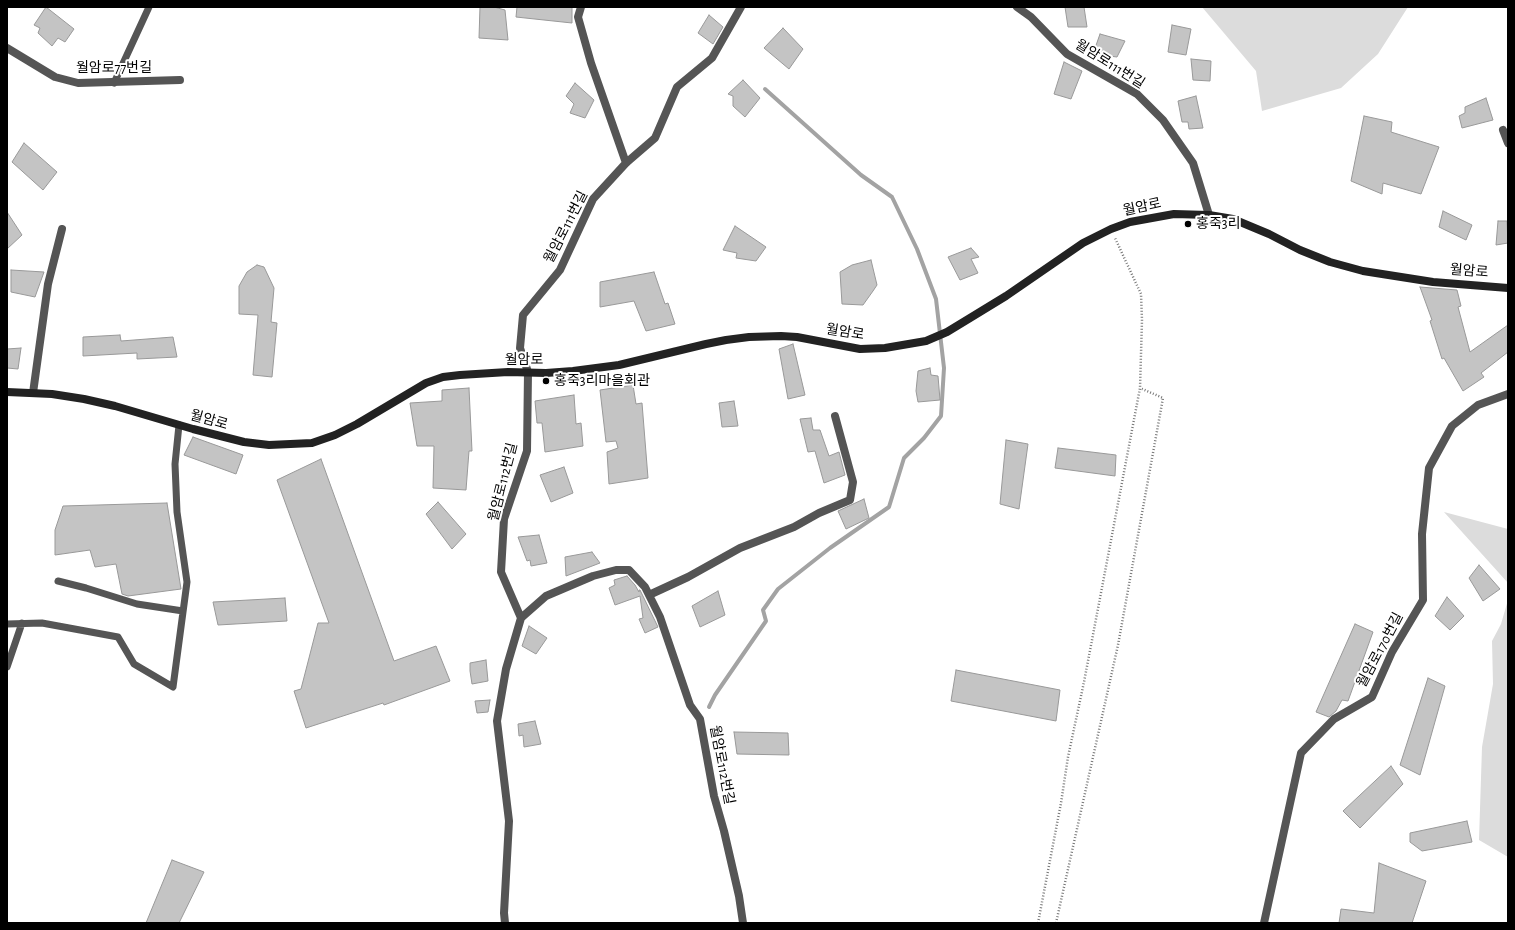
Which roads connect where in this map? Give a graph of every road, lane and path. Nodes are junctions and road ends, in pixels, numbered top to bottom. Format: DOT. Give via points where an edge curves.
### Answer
graph roads {
  1 [pos="149,7"];
  2 [pos="581,7"];
  3 [pos="741,7"];
  4 [pos="1017,7"];
  5 [pos="7,48"];
  6 [pos="180,80"];
  7 [pos="114,83"];
  8 [pos="1503,130"];
  9 [pos="1508,143"];
  10 [pos="626,163"];
  11 [pos="1209,215"];
  12 [pos="62,229"];
  13 [pos="1111,229"];
  14 [pos="1508,288"];
  15 [pos="528,372"];
  16 [pos="1140,388"];
  17 [pos="7,392"];
  18 [pos="33,393"];
  19 [pos="1508,394"];
  20 [pos="835,416"];
  21 [pos="179,425"];
  22 [pos="58,581"];
  23 [pos="649,595"];
  24 [pos="183,612"];
  25 [pos="521,618"];
  26 [pos="22,623"];
  27 [pos="7,624"];
  28 [pos="7,668"];
  29 [pos="505,923"];
  30 [pos="743,923"];
  31 [pos="1038,923"];
  32 [pos="1056,923"];
  33 [pos="1264,923"];
  1 -- 7 [label="lane"];
  2 -- 10 [label="street" via="578,17 591,63"];
  3 -- 10 [label="street, 월암로111번길" via="712,58 677,87 655,138"];
  4 -- 11 [label="street, 월암로111번길" via="1031,17 1067,54 1137,94 1163,120 1193,163"];
  5 -- 7 [label="street, 월암로77번길" via="55,77 78,83"];
  6 -- 7 [label="street, 월암로77번길"];
  8 -- 9 [label="street"];
  10 -- 15 [label="street, 월암로111번길" via="593,199 560,270 522,315 520,348"];
  11 -- 13 [label="street, 월암로" via="1189,213 1157,216"];
  11 -- 14 [label="street, 월암로" via="1233,219 1300,250 1363,271 1433,282"];
  12 -- 18 [label="street" via="48,284"];
  13 -- 15 [label="street, 월암로" via="1083,243 1006,296 926,342 860,349 797,337 749,337 706,344 619,365 573,371"];
  13 -- 16 [label="path" via="1141,294"];
  15 -- 21 [label="street, 월암로" via="443,377 426,383 358,424 312,443 269,445 244,442"];
  15 -- 25 [label="street, 월암로112번길" via="527,451 504,519 501,572"];
  16 -- 31 [label="path"];
  16 -- 32 [label="path" via="1164,398 1118,644"];
  17 -- 18 [label="street, 월암로"];
  18 -- 21 [label="street, 월암로" via="99,402"];
  19 -- 33 [label="street, 월암로170번길" via="1478,405 1452,426 1429,468 1422,534 1423,600 1392,652 1372,697 1334,719 1301,753"];
  20 -- 23 [label="street" via="853,482 850,500 794,527 740,548"];
  21 -- 24 [label="lane, 월암로" via="175,464 177,512 187,582"];
  22 -- 24 [label="lane" via="137,604"];
  23 -- 25 [label="street, 월암로112번길" via="629,570 616,570 593,576 546,596"];
  23 -- 30 [label="street, 월암로112번길" via="660,617 690,705 700,719 714,796 739,896"];
  24 -- 26 [label="lane, 월암로" via="173,687 134,664 118,637 42,622"];
  25 -- 29 [label="street" via="506,669 497,721 509,821"];
  26 -- 27 [label="lane"];
  26 -- 28 [label="lane"];
}
